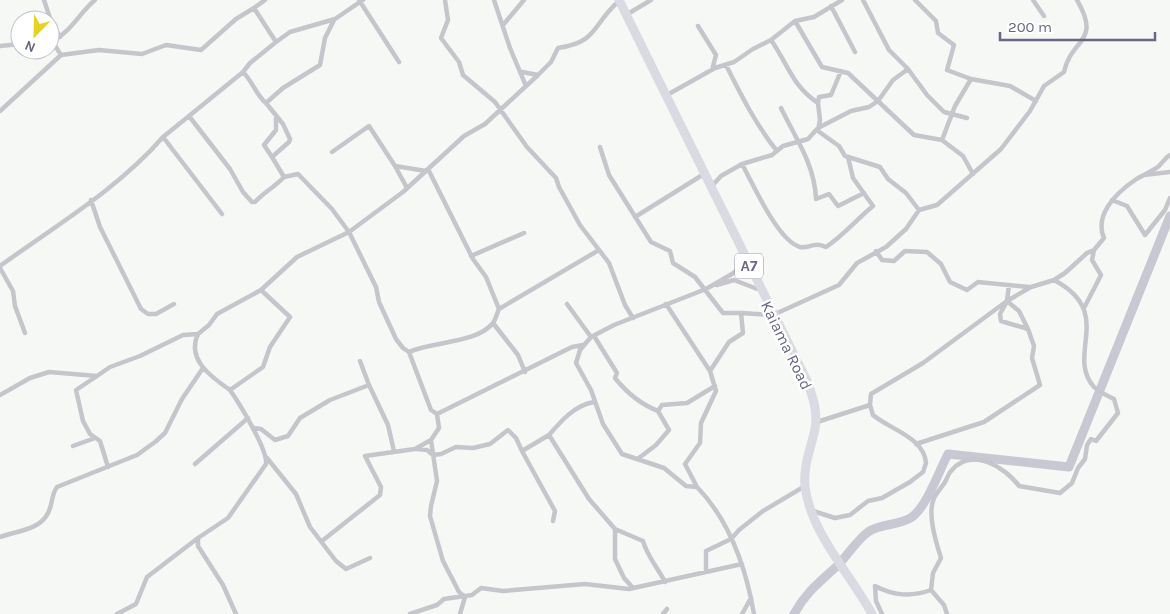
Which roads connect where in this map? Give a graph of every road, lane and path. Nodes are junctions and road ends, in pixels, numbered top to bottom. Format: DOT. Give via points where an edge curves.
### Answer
graph roads {
  1 [pos="95,0"];
  2 [pos="265,0"];
  3 [pos="445,0"];
  4 [pos="494,0"];
  5 [pos="524,0"];
  6 [pos="619,0"];
  7 [pos="651,0"];
  8 [pos="842,0"];
  9 [pos="863,0"];
  10 [pos="915,0"];
  11 [pos="1033,0"];
  12 [pos="1077,0"];
  13 [pos="361,1"];
  14 [pos="831,6"];
  15 [pos="254,8"];
  16 [pos="626,15"];
  17 [pos="1044,16"];
  18 [pos="335,19"];
  19 [pos="794,21"];
  20 [pos="503,26"];
  21 [pos="698,26"];
  22 [pos="60,37"];
  23 [pos="771,40"];
  24 [pos="276,42"];
  25 [pos="855,52"];
  26 [pos="61,55"];
  27 [pos="399,62"];
  28 [pos="726,65"];
  29 [pos="908,69"];
  30 [pos="712,70"];
  31 [pos="841,71"];
  32 [pos="244,72"];
  33 [pos="521,72"];
  34 [pos="538,75"];
  35 [pos="971,79"];
  36 [pos="526,86"];
  37 [pos="667,95"];
  38 [pos="878,100"];
  39 [pos="1036,101"];
  40 [pos="266,103"];
  41 [pos="818,103"];
  42 [pos="781,108"];
  43 [pos="500,109"];
  44 [pos="0,111"];
  45 [pos="953,114"];
  46 [pos="189,116"];
  47 [pos="276,116"];
  48 [pos="968,118"];
  49 [pos="818,128"];
  50 [pos="163,137"];
  51 [pos="942,140"];
  52 [pos="798,142"];
  53 [pos="600,147"];
  54 [pos="777,151"];
  55 [pos="332,152"];
  56 [pos="1170,155"];
  57 [pos="272,157"];
  58 [pos="848,157"];
  59 [pos="742,164"];
  60 [pos="395,166"];
  61 [pos="427,170"];
  62 [pos="1170,172"];
  63 [pos="704,174"];
  64 [pos="973,174"];
  65 [pos="1143,175"];
  66 [pos="284,177"];
  67 [pos="710,187"];
  68 [pos="407,188"];
  69 [pos="864,193"];
  70 [pos="1170,198"];
  71 [pos="91,200"];
  72 [pos="1112,200"];
  73 [pos="919,210"];
  74 [pos="222,214"];
  75 [pos="635,217"];
  76 [pos="349,232"];
  77 [pos="524,233"];
  78 [pos="599,250"];
  79 [pos="1094,250"];
  80 [pos="876,251"];
  81 [pos="471,256"];
  82 [pos="747,262"];
  83 [pos="0,267"];
  84 [pos="1054,280"];
  85 [pos="1009,285"];
  86 [pos="1031,287"];
  87 [pos="706,289"];
  88 [pos="261,290"];
  89 [pos="760,290"];
  90 [pos="1007,301"];
  91 [pos="174,304"];
  92 [pos="567,304"];
  93 [pos="666,304"];
  94 [pos="499,308"];
  95 [pos="1084,308"];
  96 [pos="742,313"];
  97 [pos="772,315"];
  98 [pos="633,318"];
  99 [pos="493,323"];
  100 [pos="1028,329"];
  101 [pos="24,333"];
  102 [pos="198,334"];
  103 [pos="592,337"];
  104 [pos="583,345"];
  105 [pos="409,352"];
  106 [pos="360,361"];
  107 [pos="203,368"];
  108 [pos="710,370"];
  109 [pos="525,372"];
  110 [pos="97,376"];
  111 [pos="369,385"];
  112 [pos="715,386"];
  113 [pos="230,390"];
  114 [pos="0,395"];
  115 [pos="594,402"];
  116 [pos="870,405"];
  117 [pos="658,411"];
  118 [pos="437,414"];
  119 [pos="248,418"];
  120 [pos="816,423"];
  121 [pos="253,428"];
  122 [pos="549,435"];
  123 [pos="95,438"];
  124 [pos="431,440"];
  125 [pos="916,444"];
  126 [pos="73,446"];
  127 [pos="415,449"];
  128 [pos="394,451"];
  129 [pos="522,451"];
  130 [pos="433,455"];
  131 [pos="267,458"];
  132 [pos="639,458"];
  133 [pos="195,464"];
  134 [pos="108,467"];
  135 [pos="805,486"];
  136 [pos="697,487"];
  137 [pos="812,510"];
  138 [pos="553,521"];
  139 [pos="615,530"];
  140 [pos="0,537"];
  141 [pos="198,538"];
  142 [pos="731,539"];
  143 [pos="322,541"];
  144 [pos="370,558"];
  145 [pos="742,564"];
  146 [pos="706,572"];
  147 [pos="665,582"];
  148 [pos="633,588"];
  149 [pos="931,590"];
  150 [pos="465,597"];
  151 [pos="751,598"];
  152 [pos="667,609"];
  153 [pos="117,614"];
  154 [pos="236,614"];
  155 [pos="410,614"];
  156 [pos="460,614"];
  157 [pos="663,614"];
  158 [pos="742,614"];
  159 [pos="754,614"];
  160 [pos="872,614"];
  161 [pos="882,614"];
  162 [pos="947,614"];
  1 -- 22 [label="street"];
  2 -- 15 [label="street"];
  3 -- 43 [label="street" via="448,20 441,38 459,62 462,75"];
  4 -- 20 [label="street"];
  5 -- 20 [label="street"];
  6 -- 16 [label="highway, Kaiama Road / A7"];
  6 -- 34 [label="street" via="604,14 593,34 574,46 558,48 551,62"];
  7 -- 16 [label="street"];
  8 -- 14 [label="street"];
  9 -- 29 [label="street" via="889,50"];
  10 -- 35 [label="street" via="936,21 938,33 954,45 948,70"];
  11 -- 17 [label="street"];
  12 -- 39 [label="street" via="1084,13 1087,30 1066,63 1064,72 1044,86"];
  13 -- 18 [label="street"];
  13 -- 27 [label="street"];
  14 -- 19 [label="street" via="814,17"];
  14 -- 25 [label="street"];
  15 -- 24 [label="street"];
  15 -- 26 [label="street" via="236,19 201,50 166,45 142,54 99,50"];
  16 -- 37 [label="highway, Kaiama Road / A7"];
  18 -- 24 [label="street" via="290,32"];
  18 -- 40 [label="street" via="325,38 320,65"];
  19 -- 23 [label="street"];
  19 -- 31 [label="street" via="822,67"];
  20 -- 33 [label="street"];
  21 -- 30 [label="street" via="716,55"];
  23 -- 28 [label="street"];
  23 -- 41 [label="street" via="803,93"];
  24 -- 32 [label="street"];
  26 -- 44 [label="street"];
  28 -- 30 [label="street"];
  28 -- 54 [label="street" via="760,130"];
  29 -- 38 [label="street"];
  29 -- 45 [label="street" via="927,95 944,112"];
  30 -- 37 [label="street"];
  31 -- 38 [label="street" via="848,73"];
  31 -- 41 [label="street" via="831,95 819,97"];
  32 -- 40 [label="street"];
  32 -- 46 [label="street"];
  33 -- 34 [label="street"];
  33 -- 36 [label="street"];
  34 -- 36 [label="street"];
  35 -- 39 [label="street" via="1010,86"];
  35 -- 45 [label="street"];
  36 -- 43 [label="street"];
  37 -- 63 [label="highway, Kaiama Road / A7"];
  38 -- 49 [label="street" via="869,107 851,111"];
  38 -- 51 [label="street" via="914,135"];
  39 -- 64 [label="street" via="1001,149"];
  40 -- 47 [label="street"];
  41 -- 49 [label="street"];
  42 -- 52 [label="street"];
  43 -- 61 [label="street"];
  43 -- 78 [label="street" via="527,147 556,178 580,224"];
  45 -- 48 [label="street"];
  45 -- 51 [label="street"];
  46 -- 50 [label="street"];
  46 -- 66 [label="street" via="252,202"];
  47 -- 57 [label="street" via="276,130 264,145"];
  47 -- 57 [label="street" via="290,139"];
  49 -- 52 [label="street" via="808,139"];
  49 -- 58 [label="street"];
  50 -- 71 [label="street" via="148,155"];
  50 -- 74 [label="street"];
  51 -- 64 [label="street" via="963,156"];
  52 -- 54 [label="street"];
  52 -- 69 [label="street" via="805,152 815,183 816,199 829,194 838,206"];
  53 -- 75 [label="street" via="608,174"];
  54 -- 59 [label="street"];
  55 -- 60 [label="street" via="369,126"];
  56 -- 65 [label="street"];
  57 -- 66 [label="street"];
  58 -- 69 [label="street" via="853,178"];
  58 -- 73 [label="street" via="880,167"];
  59 -- 67 [label="street" via="721,176"];
  59 -- 69 [label="street" via="788,240 801,247 818,243 826,247 841,237 873,206"];
  60 -- 61 [label="street"];
  60 -- 68 [label="street"];
  61 -- 68 [label="street"];
  61 -- 81 [label="street"];
  62 -- 65 [label="street"];
  63 -- 67 [label="highway, Kaiama Road / A7"];
  63 -- 75 [label="street"];
  64 -- 73 [label="street" via="937,205"];
  65 -- 72 [label="street"];
  66 -- 76 [label="street" via="298,174"];
  67 -- 82 [label="highway, Kaiama Road / A7"];
  68 -- 76 [label="street"];
  70 -- 72 [label="street" via="1165,210 1145,235 1127,206"];
  71 -- 83 [label="street"];
  71 -- 91 [label="street" via="100,226 141,309 148,314 156,314"];
  72 -- 79 [label="street" via="1102,216 1100,230 1104,238"];
  73 -- 80 [label="street" via="906,229 886,247"];
  75 -- 87 [label="street" via="651,242 670,251 673,263"];
  76 -- 88 [label="street" via="297,257"];
  76 -- 105 [label="street" via="376,287 379,302 396,339"];
  77 -- 81 [label="street"];
  78 -- 94 [label="street"];
  78 -- 98 [label="street" via="609,263"];
  79 -- 84 [label="street"];
  79 -- 95 [label="street" via="1092,260 1101,275"];
  80 -- 85 [label="street" via="882,260 894,261 905,251 927,252 941,264 950,282 968,290 978,282"];
  80 -- 97 [label="street" via="857,263 839,285"];
  81 -- 94 [label="street" via="486,277"];
  82 -- 87 [label="street"];
  82 -- 89 [label="highway, Kaiama Road / A7"];
  83 -- 101 [label="street" via="13,291"];
  84 -- 86 [label="street"];
  84 -- 95 [label="street" via="1072,290"];
  85 -- 86 [label="street"];
  85 -- 90 [label="street"];
  86 -- 90 [label="street"];
  87 -- 89 [label="street" via="734,280"];
  87 -- 93 [label="street"];
  87 -- 96 [label="street" via="723,313"];
  88 -- 102 [label="street" via="217,314"];
  88 -- 113 [label="street" via="290,317 270,347 263,367"];
  89 -- 97 [label="highway, Kaiama Road / A7"];
  90 -- 100 [label="street" via="1019,311"];
  90 -- 100 [label="street" via="1000,314 1001,321"];
  90 -- 116 [label="street" via="923,363 871,394"];
  92 -- 103 [label="street"];
  93 -- 98 [label="street"];
  93 -- 108 [label="street"];
  94 -- 99 [label="street"];
  95 -- 149 [label="street" via="1088,317 1085,368 1094,387 1114,399 1118,413 1096,441 1091,439 1087,444 1085,459 1072,483 1060,493 1019,486 1009,473 982,460 966,461 951,471 933,499 932,531 941,558 932,572"];
  96 -- 97 [label="street"];
  96 -- 108 [label="street" via="743,333 729,342"];
  97 -- 120 [label="highway, Kaiama Road / A7" via="807,381"];
  98 -- 103 [label="street"];
  99 -- 105 [label="street" via="460,340"];
  99 -- 109 [label="street" via="518,355"];
  100 -- 125 [label="street" via="1040,385 984,422"];
  102 -- 107 [label="street" via="193,344 195,356"];
  102 -- 110 [label="street" via="183,335 110,367"];
  103 -- 104 [label="street"];
  103 -- 117 [label="street" via="629,396"];
  104 -- 109 [label="street" via="572,347"];
  104 -- 115 [label="street" via="576,363"];
  105 -- 118 [label="street" via="430,410"];
  106 -- 111 [label="street"];
  107 -- 113 [label="street"];
  107 -- 134 [label="street" via="182,399 165,434 137,455"];
  108 -- 112 [label="street"];
  109 -- 118 [label="street"];
  110 -- 114 [label="street" via="49,372 30,378"];
  110 -- 123 [label="street" via="76,390 83,422"];
  111 -- 121 [label="street" via="330,400 300,418 288,436 276,440 261,429"];
  111 -- 128 [label="street" via="388,425"];
  112 -- 117 [label="street" via="687,402 662,405"];
  112 -- 136 [label="street" via="702,423 700,444 685,464"];
  113 -- 119 [label="street"];
  115 -- 122 [label="street" via="585,403"];
  115 -- 132 [label="street" via="622,454"];
  116 -- 120 [label="street"];
  116 -- 125 [label="street" via="873,415"];
  117 -- 132 [label="street" via="669,430"];
  118 -- 124 [label="street" via="438,428"];
  119 -- 121 [label="street"];
  119 -- 133 [label="street"];
  120 -- 135 [label="highway, Kaiama Road / A7" via="806,461"];
  121 -- 131 [label="street"];
  122 -- 129 [label="street"];
  122 -- 139 [label="street" via="589,499"];
  123 -- 126 [label="street"];
  123 -- 134 [label="street" via="100,440"];
  124 -- 127 [label="street"];
  124 -- 130 [label="street"];
  125 -- 137 [label="street" via="926,463 919,475 904,486 882,498 868,501 856,513 846,517 835,518"];
  127 -- 128 [label="street"];
  127 -- 130 [label="street" via="427,450"];
  128 -- 143 [label="street" via="366,456 381,487 380,495"];
  129 -- 130 [label="street" via="508,430 490,444 456,447"];
  129 -- 138 [label="street" via="555,511"];
  130 -- 150 [label="street" via="437,481 430,516 443,561 459,592"];
  131 -- 141 [label="street" via="228,518"];
  131 -- 143 [label="street" via="296,494 310,527"];
  132 -- 136 [label="street" via="664,468 686,486"];
  134 -- 140 [label="street" via="57,487 52,493 49,512 42,521"];
  135 -- 137 [label="highway, Kaiama Road / A7"];
  135 -- 142 [label="street" via="763,510"];
  136 -- 142 [label="street" via="714,506"];
  137 -- 160 [label="highway, Kaiama Road / A7" via="845,575 857,587"];
  139 -- 147 [label="street" via="643,541 646,552"];
  139 -- 148 [label="street" via="616,559 624,578"];
  141 -- 153 [label="street" via="148,577 133,607"];
  141 -- 154 [label="street" via="198,546 223,585"];
  142 -- 145 [label="street"];
  142 -- 146 [label="street" via="706,551"];
  143 -- 144 [label="street" via="346,569"];
  145 -- 146 [label="street"];
  145 -- 151 [label="street"];
  146 -- 147 [label="street"];
  147 -- 148 [label="street"];
  148 -- 150 [label="street" via="586,584 503,591 481,588"];
  149 -- 161 [label="street" via="914,595 889,593 876,586 876,601"];
  149 -- 162 [label="street"];
  150 -- 155 [label="street" via="444,599 437,605"];
  150 -- 156 [label="street"];
  151 -- 158 [label="street"];
  151 -- 159 [label="street"];
  152 -- 157 [label="street"];
}
